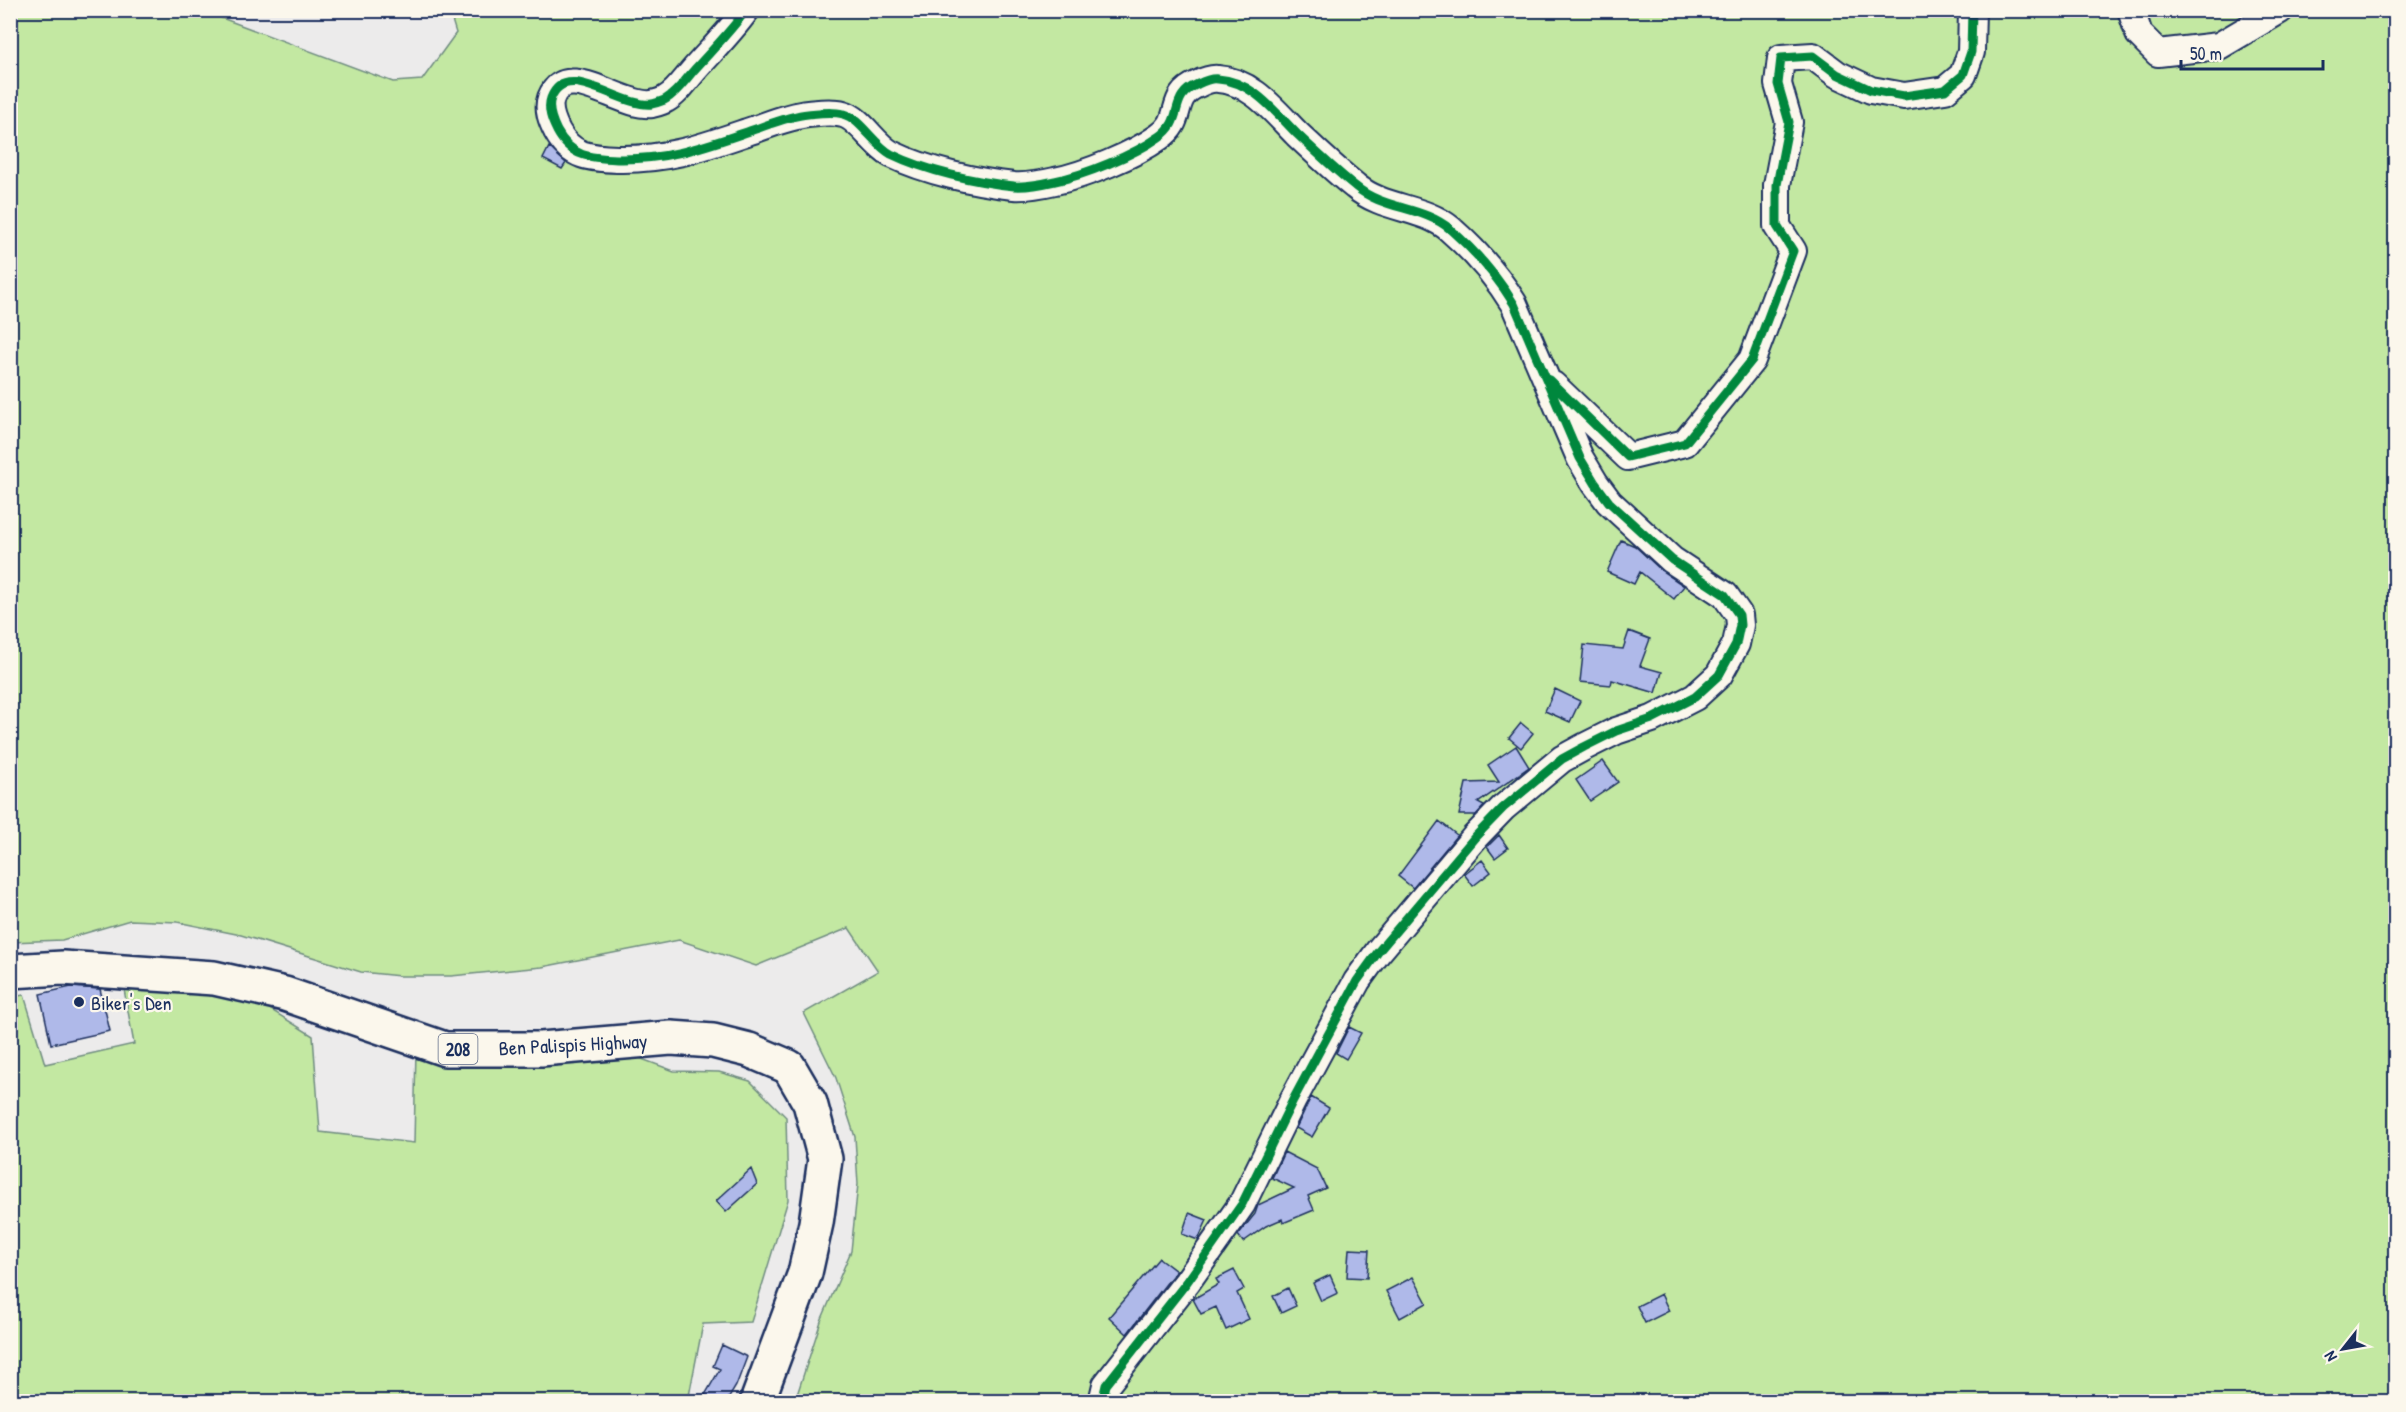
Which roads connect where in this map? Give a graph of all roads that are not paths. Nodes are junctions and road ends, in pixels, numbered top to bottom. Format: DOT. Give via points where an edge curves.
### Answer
graph roads {
  1 [pos="746,10"];
  2 [pos="1972,10"];
  3 [pos="2131,10"];
  4 [pos="2280,10"];
  5 [pos="1542,374"];
  6 [pos="10,971"];
  7 [pos="757,1401"];
  8 [pos="1102,1401"];
  1 -- 5 [label="street" via="674,93 657,103 630,102 582,81 565,83 549,102 560,137 577,154 604,159 670,157 802,115 842,114 850,117 879,147 893,154 945,173 1029,186 1084,172 1143,147 1173,124 1177,104 1186,89 1206,80 1230,81 1257,95 1359,190 1379,202 1440,221 1451,230 1500,282 1514,304"];
  2 -- 5 [label="street" via="1971,52 1963,75 1945,90 1904,96 1870,90 1813,57 1781,58 1778,84 1789,122 1777,185 1777,226 1793,251 1752,360 1685,443 1628,457"];
  3 -- 4 [label="street" via="2139,34 2158,53 2219,46"];
  5 -- 8 [label="street" via="1595,483 1672,560 1725,595 1739,615 1736,644 1719,675 1695,697 1584,747 1541,775 1474,837 1400,925 1346,999 1242,1204 1106,1385"];
  6 -- 7 [label="main road, Ben Palispis Highway / 208" via="63,968 214,978 285,994 445,1048 541,1049 671,1038 713,1041 789,1067 810,1103 825,1159 805,1274"];
}
